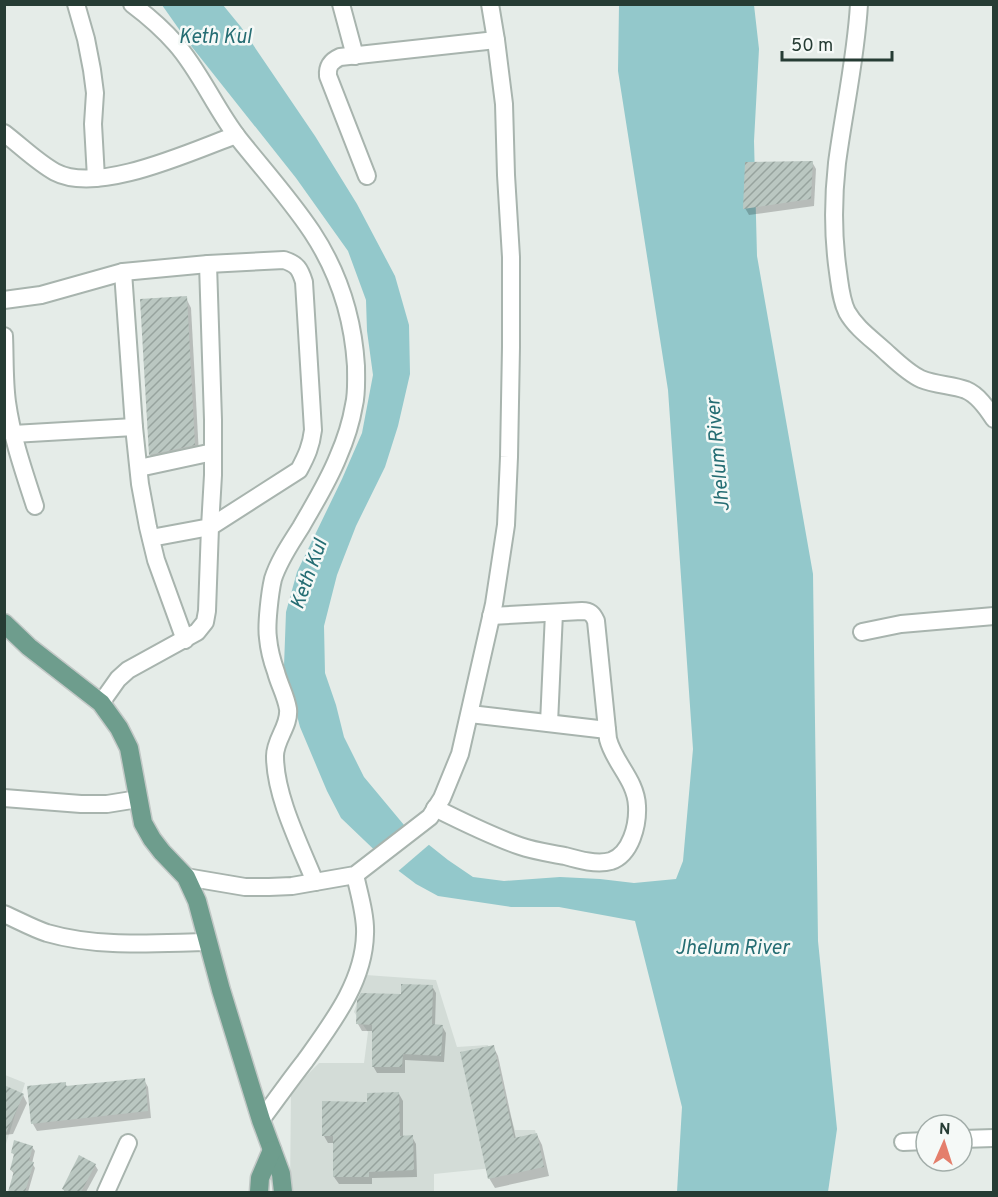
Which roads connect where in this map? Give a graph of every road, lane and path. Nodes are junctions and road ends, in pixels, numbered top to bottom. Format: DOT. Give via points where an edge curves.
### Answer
graph roads {
  1 [pos="76,4"];
  2 [pos="132,4"];
  3 [pos="341,4"];
  4 [pos="490,4"];
  5 [pos="859,4"];
  6 [pos="496,40"];
  7 [pos="356,56"];
  8 [pos="4,133"];
  9 [pos="236,135"];
  10 [pos="368,176"];
  11 [pos="96,178"];
  12 [pos="208,264"];
  13 [pos="123,272"];
  14 [pos="4,300"];
  15 [pos="4,336"];
  16 [pos="993,419"];
  17 [pos="134,427"];
  18 [pos="13,434"];
  19 [pos="213,452"];
  20 [pos="139,468"];
  21 [pos="35,506"];
  22 [pos="210,527"];
  23 [pos="151,538"];
  24 [pos="554,613"];
  25 [pos="993,615"];
  26 [pos="492,616"];
  27 [pos="4,623"];
  28 [pos="862,632"];
  29 [pos="185,640"];
  30 [pos="101,703"];
  31 [pos="470,714"];
  32 [pos="549,723"];
  33 [pos="607,730"];
  34 [pos="4,798"];
  35 [pos="138,799"];
  36 [pos="433,812"];
  37 [pos="359,872"];
  38 [pos="186,878"];
  39 [pos="315,882"];
  40 [pos="4,914"];
  41 [pos="207,942"];
  42 [pos="261,1120"];
  43 [pos="993,1138"];
  44 [pos="974,1139"];
  45 [pos="903,1142"];
  46 [pos="914,1142"];
  47 [pos="128,1143"];
  48 [pos="272,1150"];
  49 [pos="106,1192"];
  50 [pos="259,1192"];
  51 [pos="283,1192"];
  1 -- 11 [label="street" via="92,70"];
  2 -- 9 [label="street" via="178,45"];
  3 -- 7 [label="street"];
  4 -- 6 [label="street"];
  5 -- 16 [label="street" via="835,196 835,251 842,300 856,324 903,368 919,379 966,390 984,404"];
  6 -- 7 [label="street"];
  6 -- 26 [label="street" via="504,104 512,347 506,525"];
  7 -- 10 [label="street" via="333,60 328,76"];
  8 -- 11 [label="street" via="55,172 69,178"];
  9 -- 11 [label="street" via="139,170"];
  9 -- 39 [label="street" via="312,232 332,265 343,291 355,351 354,404 348,430 325,485 273,579 270,600 268,637 288,713 275,754 277,781"];
  12 -- 13 [label="street"];
  12 -- 19 [label="street"];
  12 -- 22 [label="street" via="284,260 294,263 301,272 313,430 311,446 299,470"];
  13 -- 14 [label="street" via="41,296"];
  13 -- 17 [label="street"];
  15 -- 18 [label="street"];
  17 -- 18 [label="street"];
  17 -- 20 [label="street"];
  18 -- 21 [label="street"];
  19 -- 20 [label="street"];
  19 -- 22 [label="street"];
  20 -- 23 [label="street"];
  22 -- 23 [label="street"];
  22 -- 29 [label="street" via="205,622"];
  23 -- 29 [label="street"];
  24 -- 26 [label="street"];
  24 -- 32 [label="street"];
  24 -- 33 [label="street" via="588,611 594,615"];
  25 -- 28 [label="street"];
  26 -- 31 [label="street"];
  27 -- 30 [label="main road"];
  29 -- 30 [label="street" via="128,670"];
  30 -- 35 [label="main road" via="129,747"];
  31 -- 32 [label="street"];
  31 -- 36 [label="street" via="460,754"];
  32 -- 33 [label="street"];
  33 -- 36 [label="street" via="611,749 636,793 637,805 633,836 627,848 610,861 584,861 521,846"];
  34 -- 35 [label="street" via="81,804"];
  35 -- 38 [label="main road" via="143,823 152,838"];
  36 -- 37 [label="street"];
  37 -- 39 [label="street"];
  37 -- 42 [label="street" via="365,932 355,982 322,1037"];
  38 -- 39 [label="street" via="245,887"];
  38 -- 41 [label="main road" via="197,901"];
  40 -- 41 [label="street" via="74,939 112,943"];
  41 -- 42 [label="main road"];
  42 -- 48 [label="main road"];
  43 -- 44 [label="street"];
  45 -- 46 [label="street"];
  47 -- 49 [label="street"];
  48 -- 50 [label="main road" via="260,1178"];
  48 -- 51 [label="main road"];
}
